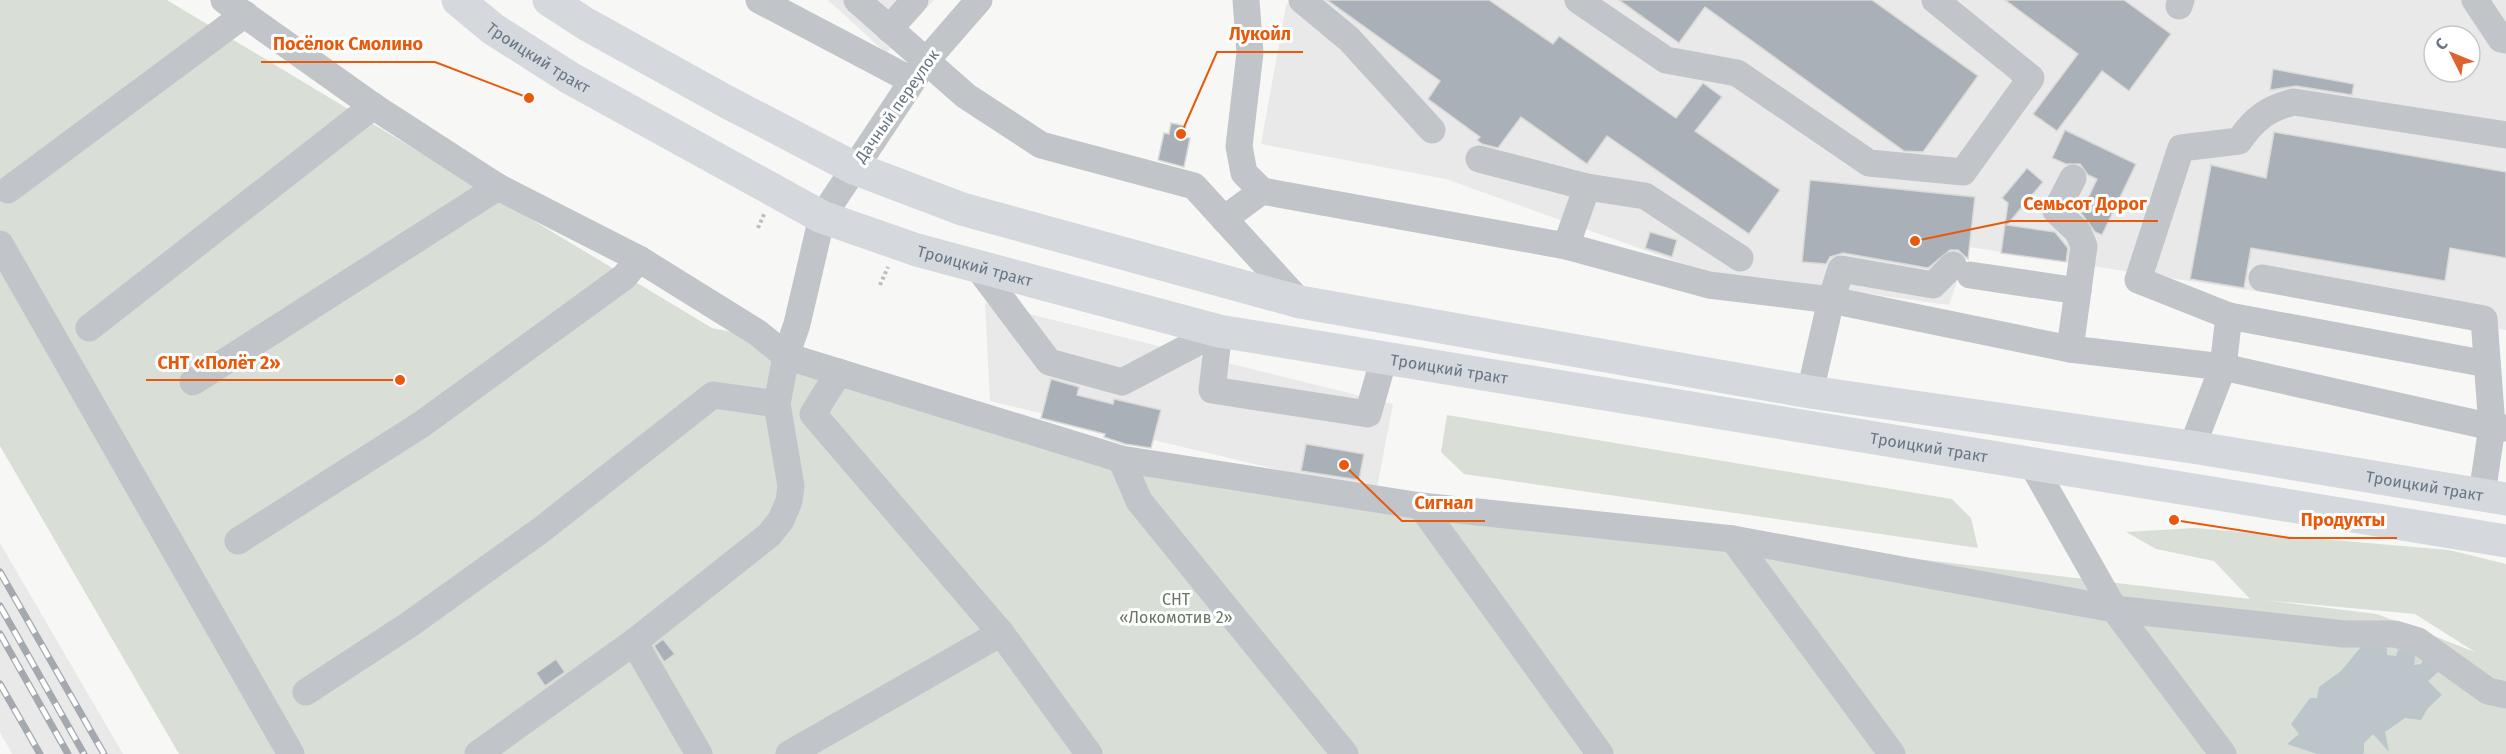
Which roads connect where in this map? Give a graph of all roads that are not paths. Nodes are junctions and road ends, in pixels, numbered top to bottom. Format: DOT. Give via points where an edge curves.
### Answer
graph roads {
  1 [pos="458,0"];
  2 [pos="549,0"];
  3 [pos="759,0"];
  4 [pos="857,0"];
  5 [pos="915,0"];
  6 [pos="979,0"];
  7 [pos="1246,0"];
  8 [pos="1302,0"];
  9 [pos="1578,0"];
  10 [pos="1935,0"];
  11 [pos="2475,0"];
  12 [pos="234,7"];
  13 [pos="889,28"];
  14 [pos="2506,39"];
  15 [pos="918,71"];
  16 [pos="373,106"];
  17 [pos="1432,130"];
  18 [pos="2506,135"];
  19 [pos="1479,159"];
  20 [pos="854,168"];
  21 [pos="2073,178"];
  22 [pos="498,187"];
  23 [pos="1587,187"];
  24 [pos="9,190"];
  25 [pos="1262,190"];
  26 [pos="822,217"];
  27 [pos="1224,219"];
  28 [pos="0,244"];
  29 [pos="1566,246"];
  30 [pos="1740,258"];
  31 [pos="639,259"];
  32 [pos="976,265"];
  33 [pos="2262,278"];
  34 [pos="2078,291"];
  35 [pos="1831,300"];
  36 [pos="1300,302"];
  37 [pos="2229,316"];
  38 [pos="89,328"];
  39 [pos="2495,329"];
  40 [pos="1219,331"];
  41 [pos="2070,349"];
  42 [pos="786,356"];
  43 [pos="1384,358"];
  44 [pos="2487,364"];
  45 [pos="2223,367"];
  46 [pos="839,372"];
  47 [pos="193,382"];
  48 [pos="1810,392"];
  49 [pos="777,404"];
  50 [pos="2499,427"];
  51 [pos="2192,447"];
  52 [pos="1120,459"];
  53 [pos="2032,464"];
  54 [pos="2494,496"];
  55 [pos="1421,506"];
  56 [pos="1732,539"];
  57 [pos="238,541"];
  58 [pos="2506,542"];
  59 [pos="2114,609"];
  60 [pos="1001,633"];
  61 [pos="634,642"];
  62 [pos="306,692"];
  63 [pos="2497,693"];
  64 [pos="2506,715"];
  65 [pos="291,754"];
  66 [pos="478,754"];
  67 [pos="699,754"];
  68 [pos="789,754"];
  69 [pos="1089,754"];
  70 [pos="1345,754"];
  71 [pos="1600,754"];
  72 [pos="1892,754"];
  73 [pos="2223,754"];
  1 -- 26 [label="main road, Троицкий тракт" via="493,29 570,78"];
  2 -- 20 [label="main road, Троицкий тракт" via="727,102"];
  3 -- 15 [label="street"];
  4 -- 13 [label="street"];
  5 -- 13 [label="street"];
  6 -- 15 [label="street, Дачный переулок"];
  7 -- 25 [label="street" via="1250,53 1239,146 1244,172"];
  8 -- 17 [label="street" via="1349,39"];
  9 -- 10 [label="street" via="1666,60 1737,73 1869,163 1963,172 2031,78"];
  11 -- 14 [label="street" via="2500,39"];
  12 -- 16 [label="street"];
  12 -- 24 [label="street"];
  13 -- 15 [label="street"];
  15 -- 20 [label="street, Дачный переулок"];
  15 -- 27 [label="street" via="966,96 1041,145 1194,186"];
  16 -- 22 [label="street"];
  16 -- 38 [label="street"];
  18 -- 37 [label="street" via="2294,102 2264,112 2239,141 2181,148 2138,280"];
  19 -- 23 [label="street"];
  20 -- 26 [label="street, Дачный переулок"];
  20 -- 36 [label="main road, Троицкий тракт" via="962,209"];
  21 -- 34 [label="street" via="2056,211 2078,232 2084,246"];
  22 -- 31 [label="street"];
  22 -- 47 [label="street"];
  23 -- 29 [label="street"];
  23 -- 30 [label="street" via="1645,196"];
  25 -- 27 [label="street"];
  25 -- 29 [label="street"];
  26 -- 32 [label="main road, Троицкий тракт" via="917,250"];
  26 -- 42 [label="street, Дачный переулок"];
  27 -- 36 [label="street"];
  28 -- 65 [label="street"];
  29 -- 35 [label="street" via="1709,285"];
  31 -- 42 [label="street" via="758,333"];
  31 -- 57 [label="street" via="624,277 423,424"];
  32 -- 40 [label="main road, Троицкий тракт"];
  32 -- 40 [label="street" via="1049,363 1122,382"];
  33 -- 39 [label="street" via="2484,319"];
  34 -- 35 [label="street" via="1961,270 1933,285 1841,269"];
  34 -- 41 [label="street"];
  35 -- 41 [label="street"];
  35 -- 48 [label="street"];
  36 -- 48 [label="main road, Троицкий тракт"];
  37 -- 44 [label="street"];
  37 -- 45 [label="street"];
  39 -- 44 [label="street"];
  40 -- 43 [label="main road, Троицкий тракт"];
  40 -- 43 [label="street" via="1212,390 1368,414"];
  41 -- 45 [label="street"];
  42 -- 46 [label="street"];
  42 -- 49 [label="street, Дачный переулок"];
  43 -- 53 [label="main road, Троицкий тракт"];
  44 -- 50 [label="street"];
  45 -- 50 [label="street"];
  45 -- 51 [label="street"];
  46 -- 52 [label="street"];
  46 -- 60 [label="street" via="813,414"];
  48 -- 51 [label="main road, Троицкий тракт"];
  49 -- 61 [label="street" via="791,486 781,520 769,536"];
  49 -- 62 [label="street" via="713,394 541,530 410,624"];
  50 -- 54 [label="street"];
  51 -- 54 [label="main road, Троицкий тракт"];
  52 -- 55 [label="street"];
  52 -- 70 [label="street" via="1139,501"];
  53 -- 58 [label="main road, Троицкий тракт"];
  53 -- 59 [label="street"];
  55 -- 56 [label="street"];
  55 -- 71 [label="street"];
  56 -- 59 [label="street"];
  56 -- 72 [label="street"];
  59 -- 63 [label="street" via="2344,634 2394,634 2418,641"];
  59 -- 73 [label="street"];
  60 -- 68 [label="street"];
  60 -- 69 [label="street"];
  61 -- 66 [label="street"];
  61 -- 67 [label="street"];
  63 -- 64 [label="street"];
}
